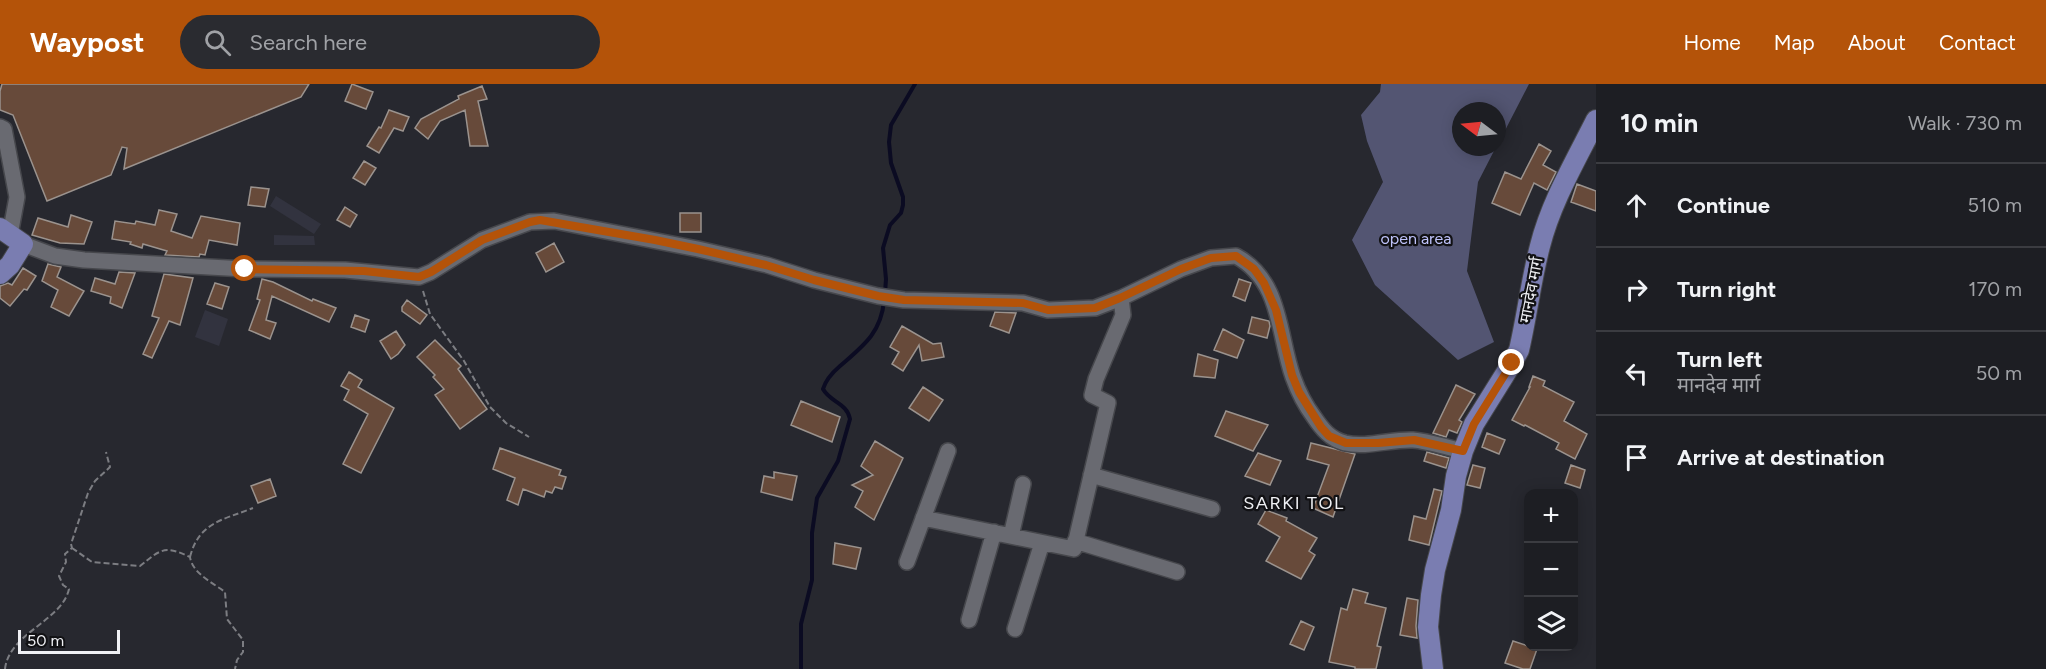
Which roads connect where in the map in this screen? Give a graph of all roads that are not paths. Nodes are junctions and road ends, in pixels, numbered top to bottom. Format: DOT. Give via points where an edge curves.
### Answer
graph roads {
  1 [pos="1596,120"];
  2 [pos="0,128"];
  3 [pos="11,236"];
  4 [pos="0,274"];
  5 [pos="1120,298"];
  6 [pos="948,451"];
  7 [pos="1463,451"];
  8 [pos="1091,475"];
  9 [pos="1023,484"];
  10 [pos="1212,509"];
  11 [pos="923,518"];
  12 [pos="994,532"];
  13 [pos="1011,536"];
  14 [pos="1075,541"];
  15 [pos="1042,543"];
  16 [pos="907,562"];
  17 [pos="1177,572"];
  18 [pos="969,620"];
  19 [pos="1015,629"];
  20 [pos="1433,669"];
  1 -- 7 [label="main road, मानदेव मार्ग" via="1549,219 1519,350 1474,424"];
  2 -- 3 [label="street" via="4,129 17,197"];
  3 -- 4 [label="main road" via="10,265"];
  3 -- 5 [label="street" via="55,256 84,260 364,271 419,277 482,240 540,220 677,244 904,300 1023,303 1048,310 1095,308"];
  5 -- 7 [label="street" via="1211,258 1236,256 1254,269 1264,283 1276,310 1299,392 1329,436 1346,443 1414,440"];
  5 -- 8 [label="street" via="1123,315 1092,395 1108,403"];
  6 -- 11 [label="street"];
  7 -- 20 [label="main road, मानदेव मार्ग" via="1431,595 1428,627"];
  8 -- 10 [label="street"];
  8 -- 14 [label="street"];
  9 -- 13 [label="street"];
  11 -- 12 [label="street"];
  11 -- 16 [label="street"];
  12 -- 13 [label="street"];
  12 -- 18 [label="street"];
  13 -- 15 [label="street"];
  14 -- 15 [label="street" via="1074,549"];
  14 -- 17 [label="street"];
  15 -- 19 [label="street"];
}
